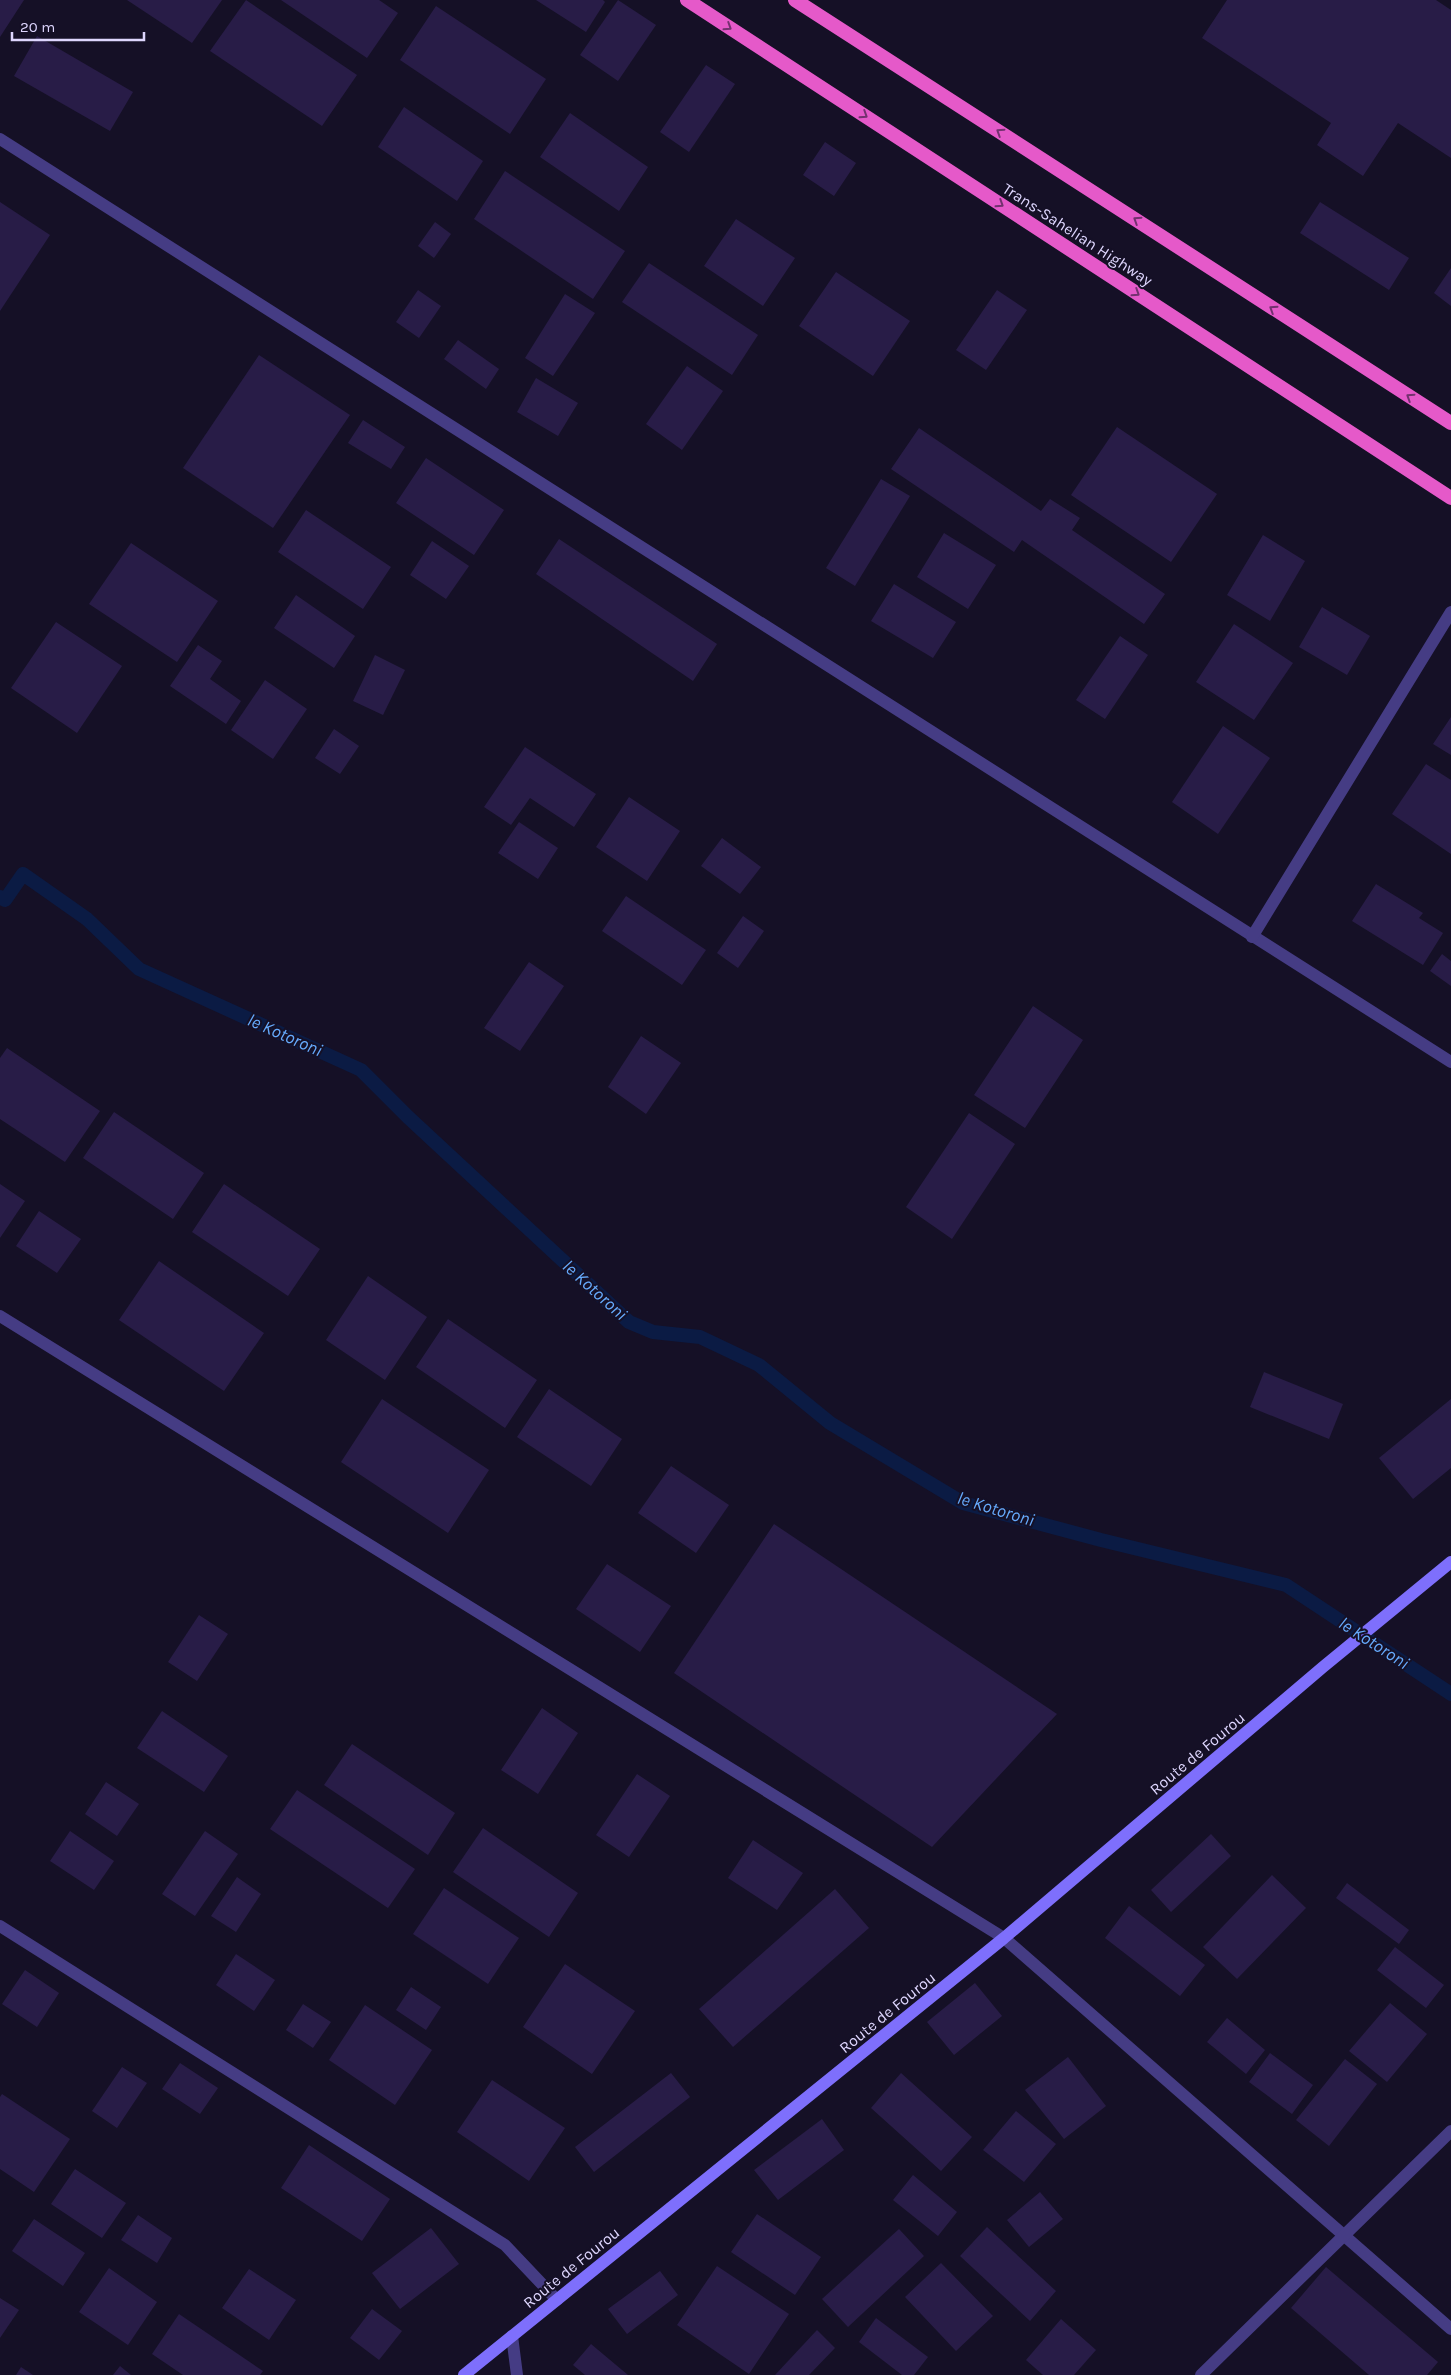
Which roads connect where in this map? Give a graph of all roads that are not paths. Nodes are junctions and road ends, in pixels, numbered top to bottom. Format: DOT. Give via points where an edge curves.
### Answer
graph roads {
  1 [pos="687,0"];
  2 [pos="795,0"];
  3 [pos="0,139"];
  4 [pos="1451,423"];
  5 [pos="1451,498"];
  6 [pos="1451,612"];
  7 [pos="1252,936"];
  8 [pos="1451,1062"];
  9 [pos="0,1316"];
  10 [pos="1451,1562"];
  11 [pos="0,1926"];
  12 [pos="1004,1938"];
  13 [pos="1451,2131"];
  14 [pos="1343,2236"];
  15 [pos="556,2300"];
  16 [pos="1451,2329"];
  17 [pos="512,2336"];
  18 [pos="464,2375"];
  19 [pos="517,2375"];
  20 [pos="1201,2375"];
  1 -- 5 [label="highway, Trans-Sahelian Highway, one-way"];
  4 -- 2 [label="highway, one-way"];
  3 -- 7 [label="street"];
  6 -- 7 [label="street"];
  7 -- 8 [label="street"];
  9 -- 12 [label="street"];
  10 -- 12 [label="main road, Route de Fourou"];
  11 -- 15 [label="street" via="505,2245"];
  12 -- 14 [label="street"];
  12 -- 15 [label="main road, Route de Fourou"];
  13 -- 14 [label="street"];
  14 -- 16 [label="street"];
  14 -- 20 [label="street"];
  15 -- 17 [label="main road, Route de Fourou"];
  17 -- 18 [label="main road, Route de Fourou"];
  17 -- 19 [label="street"];
}
